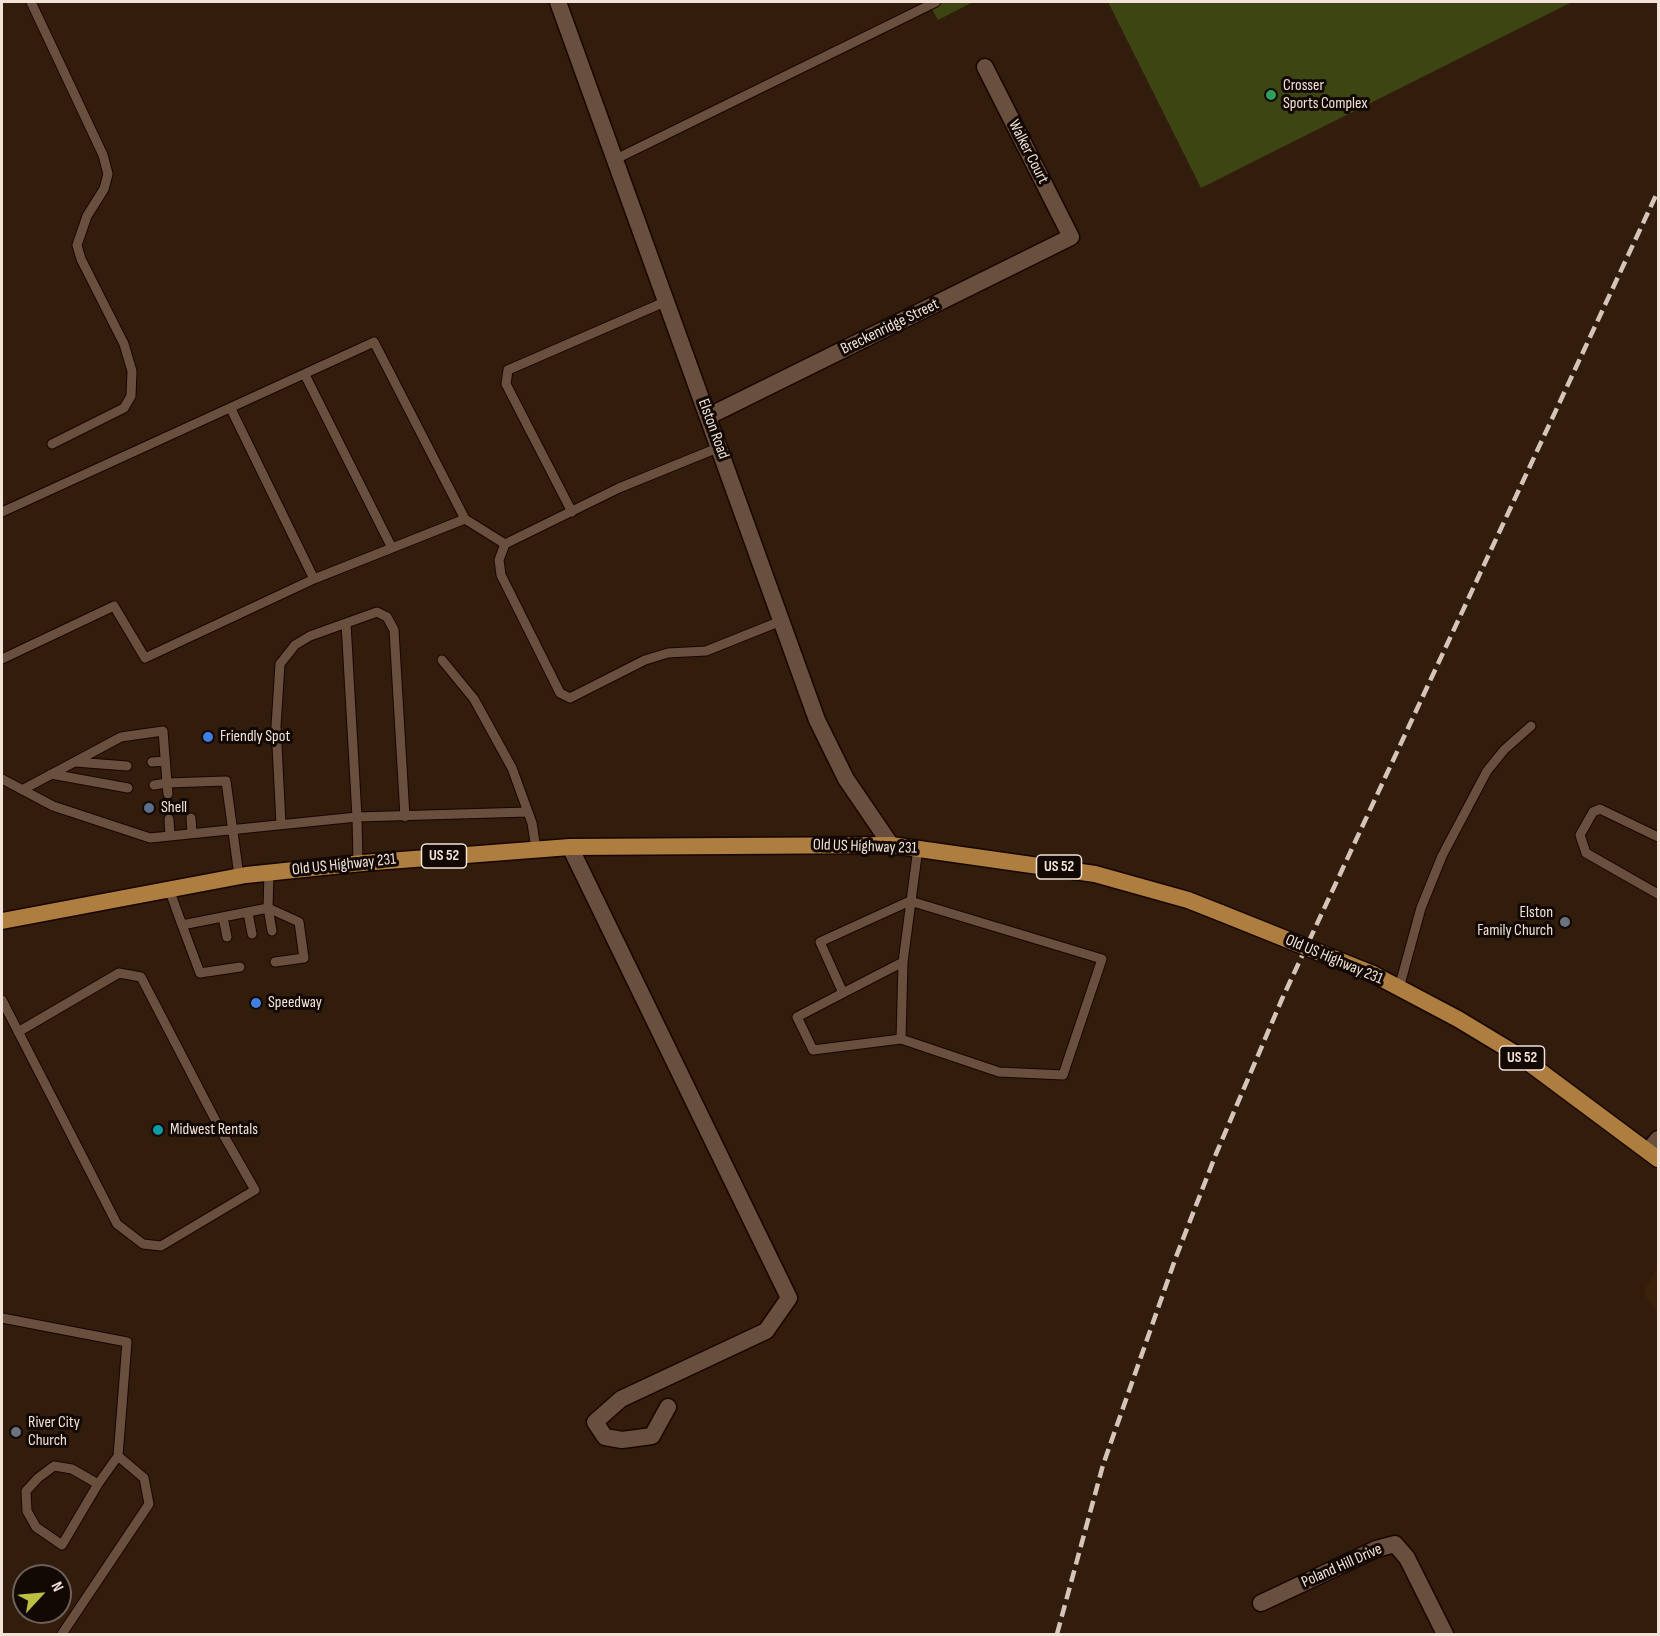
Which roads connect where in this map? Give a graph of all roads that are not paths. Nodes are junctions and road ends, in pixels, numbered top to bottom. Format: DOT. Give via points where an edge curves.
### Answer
graph roads {
  1 [pos="32,2"];
  2 [pos="558,2"];
  3 [pos="936,2"];
  4 [pos="985,66"];
  5 [pos="616,159"];
  6 [pos="1071,237"];
  7 [pos="667,301"];
  8 [pos="305,375"];
  9 [pos="231,409"];
  10 [pos="709,416"];
  11 [pos="52,444"];
  12 [pos="720,447"];
  13 [pos="2,512"];
  14 [pos="572,512"];
  15 [pos="465,519"];
  16 [pos="505,544"];
  17 [pos="392,548"];
  18 [pos="314,579"];
  19 [pos="781,621"];
  20 [pos="346,623"];
  21 [pos="2,659"];
  22 [pos="442,660"];
  23 [pos="1531,726"];
  24 [pos="165,761"];
  25 [pos="74,762"];
  26 [pos="152,762"];
  27 [pos="127,766"];
  28 [pos="51,774"];
  29 [pos="2,779"];
  30 [pos="189,782"];
  31 [pos="167,783"];
  32 [pos="154,785"];
  33 [pos="128,788"];
  34 [pos="22,790"];
  35 [pos="189,793"];
  36 [pos="168,794"];
  37 [pos="528,812"];
  38 [pos="357,817"];
  39 [pos="405,817"];
  40 [pos="191,818"];
  41 [pos="169,819"];
  42 [pos="281,824"];
  43 [pos="233,828"];
  44 [pos="192,833"];
  45 [pos="170,836"];
  46 [pos="1659,837"];
  47 [pos="891,844"];
  48 [pos="570,847"];
  49 [pos="918,848"];
  50 [pos="536,849"];
  51 [pos="358,863"];
  52 [pos="269,873"];
  53 [pos="239,876"];
  54 [pos="169,889"];
  55 [pos="1659,894"];
  56 [pos="910,901"];
  57 [pos="268,908"];
  58 [pos="248,913"];
  59 [pos="223,917"];
  60 [pos="2,921"];
  61 [pos="182,925"];
  62 [pos="272,931"];
  63 [pos="252,934"];
  64 [pos="227,937"];
  65 [pos="276,960"];
  66 [pos="903,962"];
  67 [pos="233,966"];
  68 [pos="1400,988"];
  69 [pos="843,993"];
  70 [pos="2,1000"];
  71 [pos="18,1032"];
  72 [pos="901,1039"];
  73 [pos="1655,1150"];
  74 [pos="2,1318"];
  75 [pos="668,1407"];
  76 [pos="118,1456"];
  77 [pos="99,1484"];
  78 [pos="1260,1604"];
  79 [pos="62,1635"];
  80 [pos="1445,1635"];
  1 -- 11 [label="lane" via="106,166 104,189 87,216 77,244 124,344 132,371 131,396 124,408"];
  2 -- 5 [label="street, Elston Road"];
  3 -- 5 [label="lane"];
  4 -- 6 [label="street, Walker Court"];
  5 -- 7 [label="street, Elston Road"];
  6 -- 10 [label="street, Breckenridge Street"];
  7 -- 10 [label="street, Elston Road"];
  7 -- 14 [label="lane" via="508,370 506,384"];
  8 -- 9 [label="lane"];
  8 -- 15 [label="lane" via="374,342"];
  8 -- 17 [label="lane"];
  9 -- 13 [label="lane"];
  9 -- 18 [label="lane"];
  10 -- 12 [label="street, Elston Road"];
  12 -- 14 [label="lane" via="619,488"];
  12 -- 19 [label="street, Elston Road"];
  14 -- 16 [label="lane"];
  15 -- 16 [label="lane"];
  15 -- 17 [label="lane"];
  16 -- 19 [label="lane" via="499,560 501,575 560,693 570,698 645,660 706,651"];
  17 -- 18 [label="lane"];
  18 -- 21 [label="lane" via="145,658 114,606"];
  19 -- 47 [label="street, Elston Road" via="828,744 846,779"];
  20 -- 38 [label="lane"];
  20 -- 39 [label="lane" via="377,612 387,617 394,630"];
  20 -- 42 [label="lane" via="295,645 280,664 276,726"];
  22 -- 37 [label="lane" via="490,726 512,768"];
  23 -- 68 [label="lane" via="1487,771 1442,856 1421,908"];
  24 -- 25 [label="lane" via="163,731 121,737"];
  24 -- 26 [label="lane"];
  24 -- 31 [label="lane"];
  25 -- 27 [label="lane"];
  25 -- 28 [label="lane"];
  28 -- 33 [label="lane"];
  28 -- 34 [label="lane"];
  29 -- 34 [label="lane"];
  30 -- 31 [label="lane"];
  30 -- 35 [label="lane"];
  30 -- 43 [label="lane" via="226,781"];
  31 -- 32 [label="lane"];
  31 -- 36 [label="lane"];
  34 -- 45 [label="lane" via="52,806 150,838"];
  37 -- 39 [label="lane"];
  37 -- 50 [label="lane"];
  38 -- 39 [label="lane"];
  38 -- 42 [label="lane"];
  38 -- 51 [label="lane"];
  40 -- 44 [label="lane"];
  41 -- 45 [label="lane"];
  42 -- 43 [label="lane"];
  43 -- 44 [label="lane"];
  43 -- 53 [label="lane"];
  44 -- 45 [label="lane"];
  46 -- 55 [label="lane" via="1600,810 1593,812 1580,835 1586,853"];
  47 -- 48 [label="main road, Old US Highway 231 / US 52"];
  47 -- 49 [label="main road, Old US Highway 231 / US 52"];
  48 -- 50 [label="main road, Old US Highway 231 / US 52"];
  48 -- 75 [label="street" via="789,1298 766,1331 621,1399 595,1422 605,1437 622,1440 652,1436"];
  49 -- 56 [label="lane"];
  49 -- 68 [label="main road, Old US Highway 231 / US 52, bridge" via="1095,874 1188,900"];
  50 -- 51 [label="main road, Old US Highway 231 / US 52"];
  51 -- 52 [label="main road, Old US Highway 231 / US 52"];
  52 -- 53 [label="main road, Old US Highway 231 / US 52"];
  52 -- 57 [label="lane"];
  53 -- 54 [label="main road, Old US Highway 231 / US 52"];
  54 -- 60 [label="main road, Old US Highway 231 / US 52"];
  54 -- 61 [label="lane"];
  56 -- 66 [label="lane"];
  56 -- 69 [label="lane" via="820,942"];
  56 -- 72 [label="lane" via="1102,959 1063,1075 999,1072"];
  57 -- 58 [label="lane"];
  57 -- 62 [label="lane"];
  57 -- 65 [label="lane" via="299,922 304,958"];
  58 -- 59 [label="lane"];
  58 -- 63 [label="lane"];
  59 -- 61 [label="lane"];
  59 -- 64 [label="lane"];
  61 -- 67 [label="lane" via="200,973"];
  66 -- 69 [label="lane"];
  66 -- 72 [label="lane"];
  68 -- 73 [label="main road, Old US Highway 231 / US 52" via="1521,1058"];
  69 -- 72 [label="lane" via="797,1017 813,1050"];
  70 -- 71 [label="lane"];
  71 -- 71 [label="lane" via="117,1224 143,1244 161,1246 255,1190 141,977 119,973"];
  74 -- 76 [label="lane" via="127,1342"];
  76 -- 77 [label="lane"];
  76 -- 79 [label="lane" via="144,1478 149,1504"];
  77 -- 77 [label="lane" via="62,1545 36,1527 27,1511 27,1491 54,1466 72,1469"];
  78 -- 80 [label="street, Poland Hill Drive" via="1376,1549 1395,1544 1407,1558"];
}
